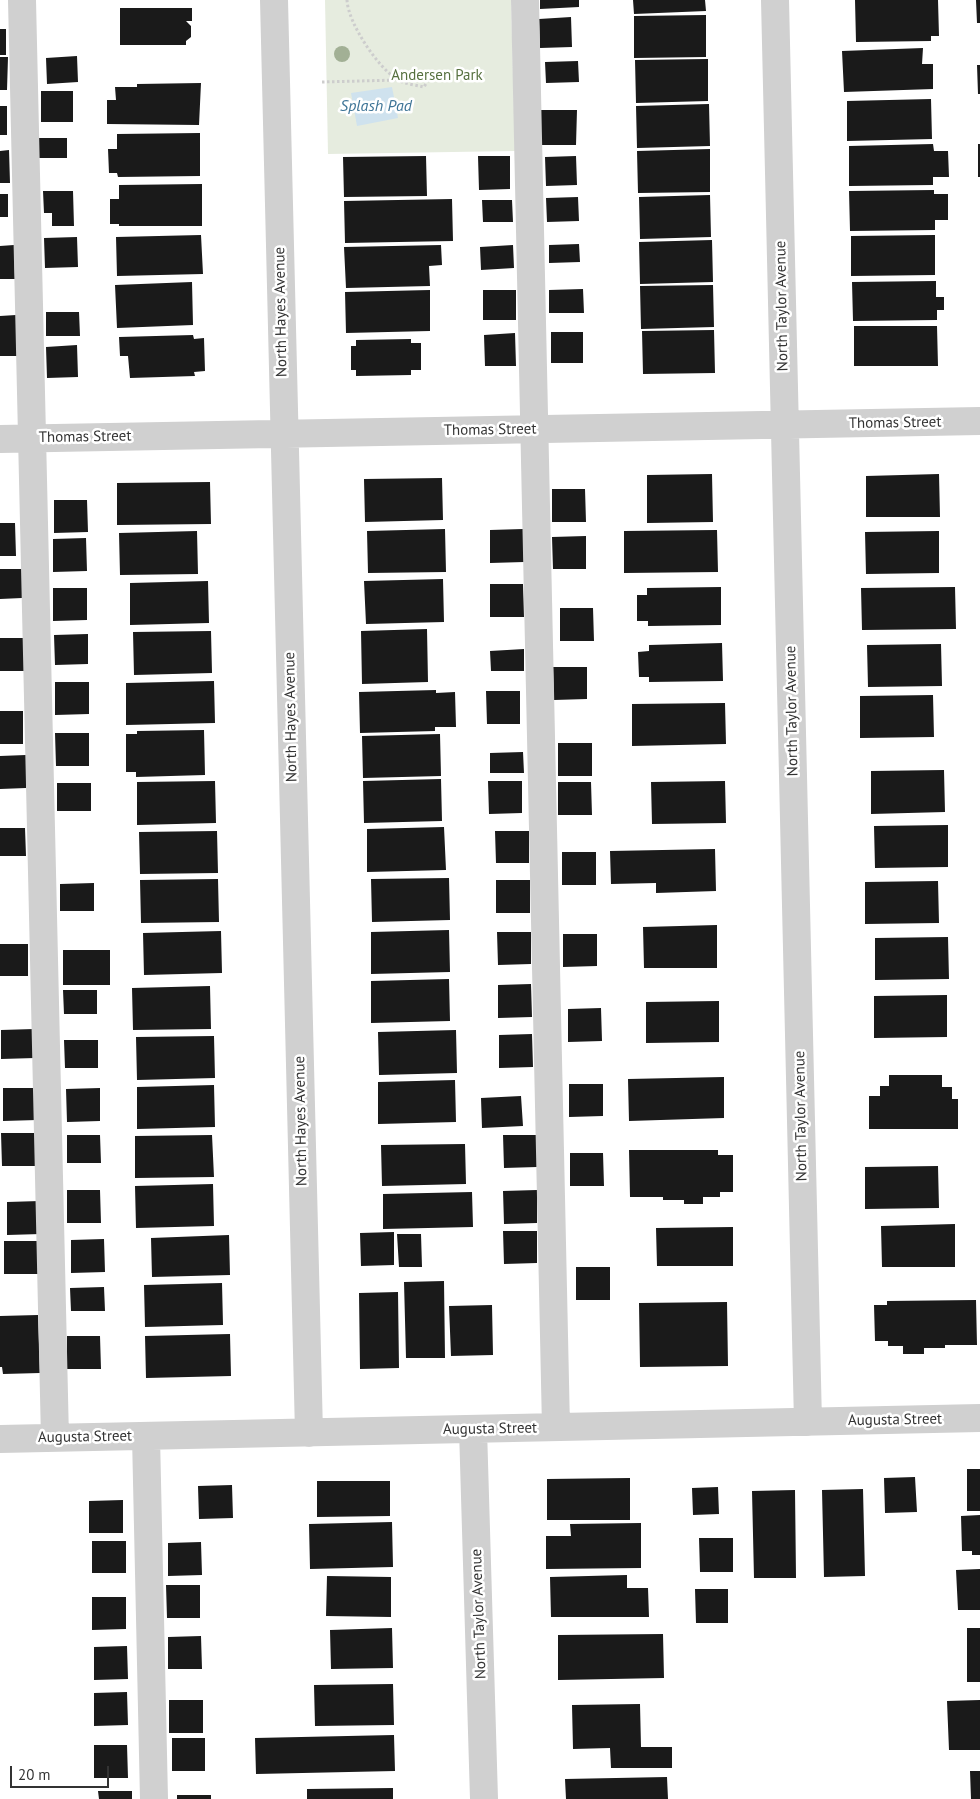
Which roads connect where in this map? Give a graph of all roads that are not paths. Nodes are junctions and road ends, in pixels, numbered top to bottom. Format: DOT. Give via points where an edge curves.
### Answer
graph roads {
  1 [pos="22,0"];
  2 [pos="274,0"];
  3 [pos="525,0"];
  4 [pos="775,0"];
  5 [pos="980,421"];
  6 [pos="786,424"];
  7 [pos="533,430"];
  8 [pos="283,433"];
  9 [pos="31,438"];
  10 [pos="0,439"];
  11 [pos="980,1418"];
  12 [pos="808,1422"];
  13 [pos="556,1428"];
  14 [pos="473,1429"];
  15 [pos="309,1433"];
  16 [pos="146,1436"];
  17 [pos="55,1438"];
  18 [pos="0,1439"];
  19 [pos="154,1799"];
  20 [pos="484,1799"];
  1 -- 9 [label="street"];
  2 -- 8 [label="street, North Hayes Avenue"];
  3 -- 7 [label="street"];
  4 -- 6 [label="street, North Taylor Avenue"];
  5 -- 6 [label="street, Thomas Street"];
  6 -- 7 [label="street, Thomas Street"];
  6 -- 12 [label="street, North Taylor Avenue"];
  7 -- 8 [label="street, Thomas Street"];
  7 -- 13 [label="street"];
  8 -- 9 [label="street, Thomas Street"];
  8 -- 15 [label="street, North Hayes Avenue"];
  9 -- 10 [label="street, Thomas Street"];
  9 -- 17 [label="street"];
  11 -- 12 [label="street, Augusta Street"];
  12 -- 13 [label="street, Augusta Street"];
  13 -- 14 [label="street, Augusta Street"];
  14 -- 15 [label="street, Augusta Street"];
  14 -- 20 [label="street, North Taylor Avenue"];
  15 -- 16 [label="street, Augusta Street"];
  16 -- 17 [label="street, Augusta Street"];
  16 -- 19 [label="street"];
  17 -- 18 [label="street, Augusta Street"];
}
